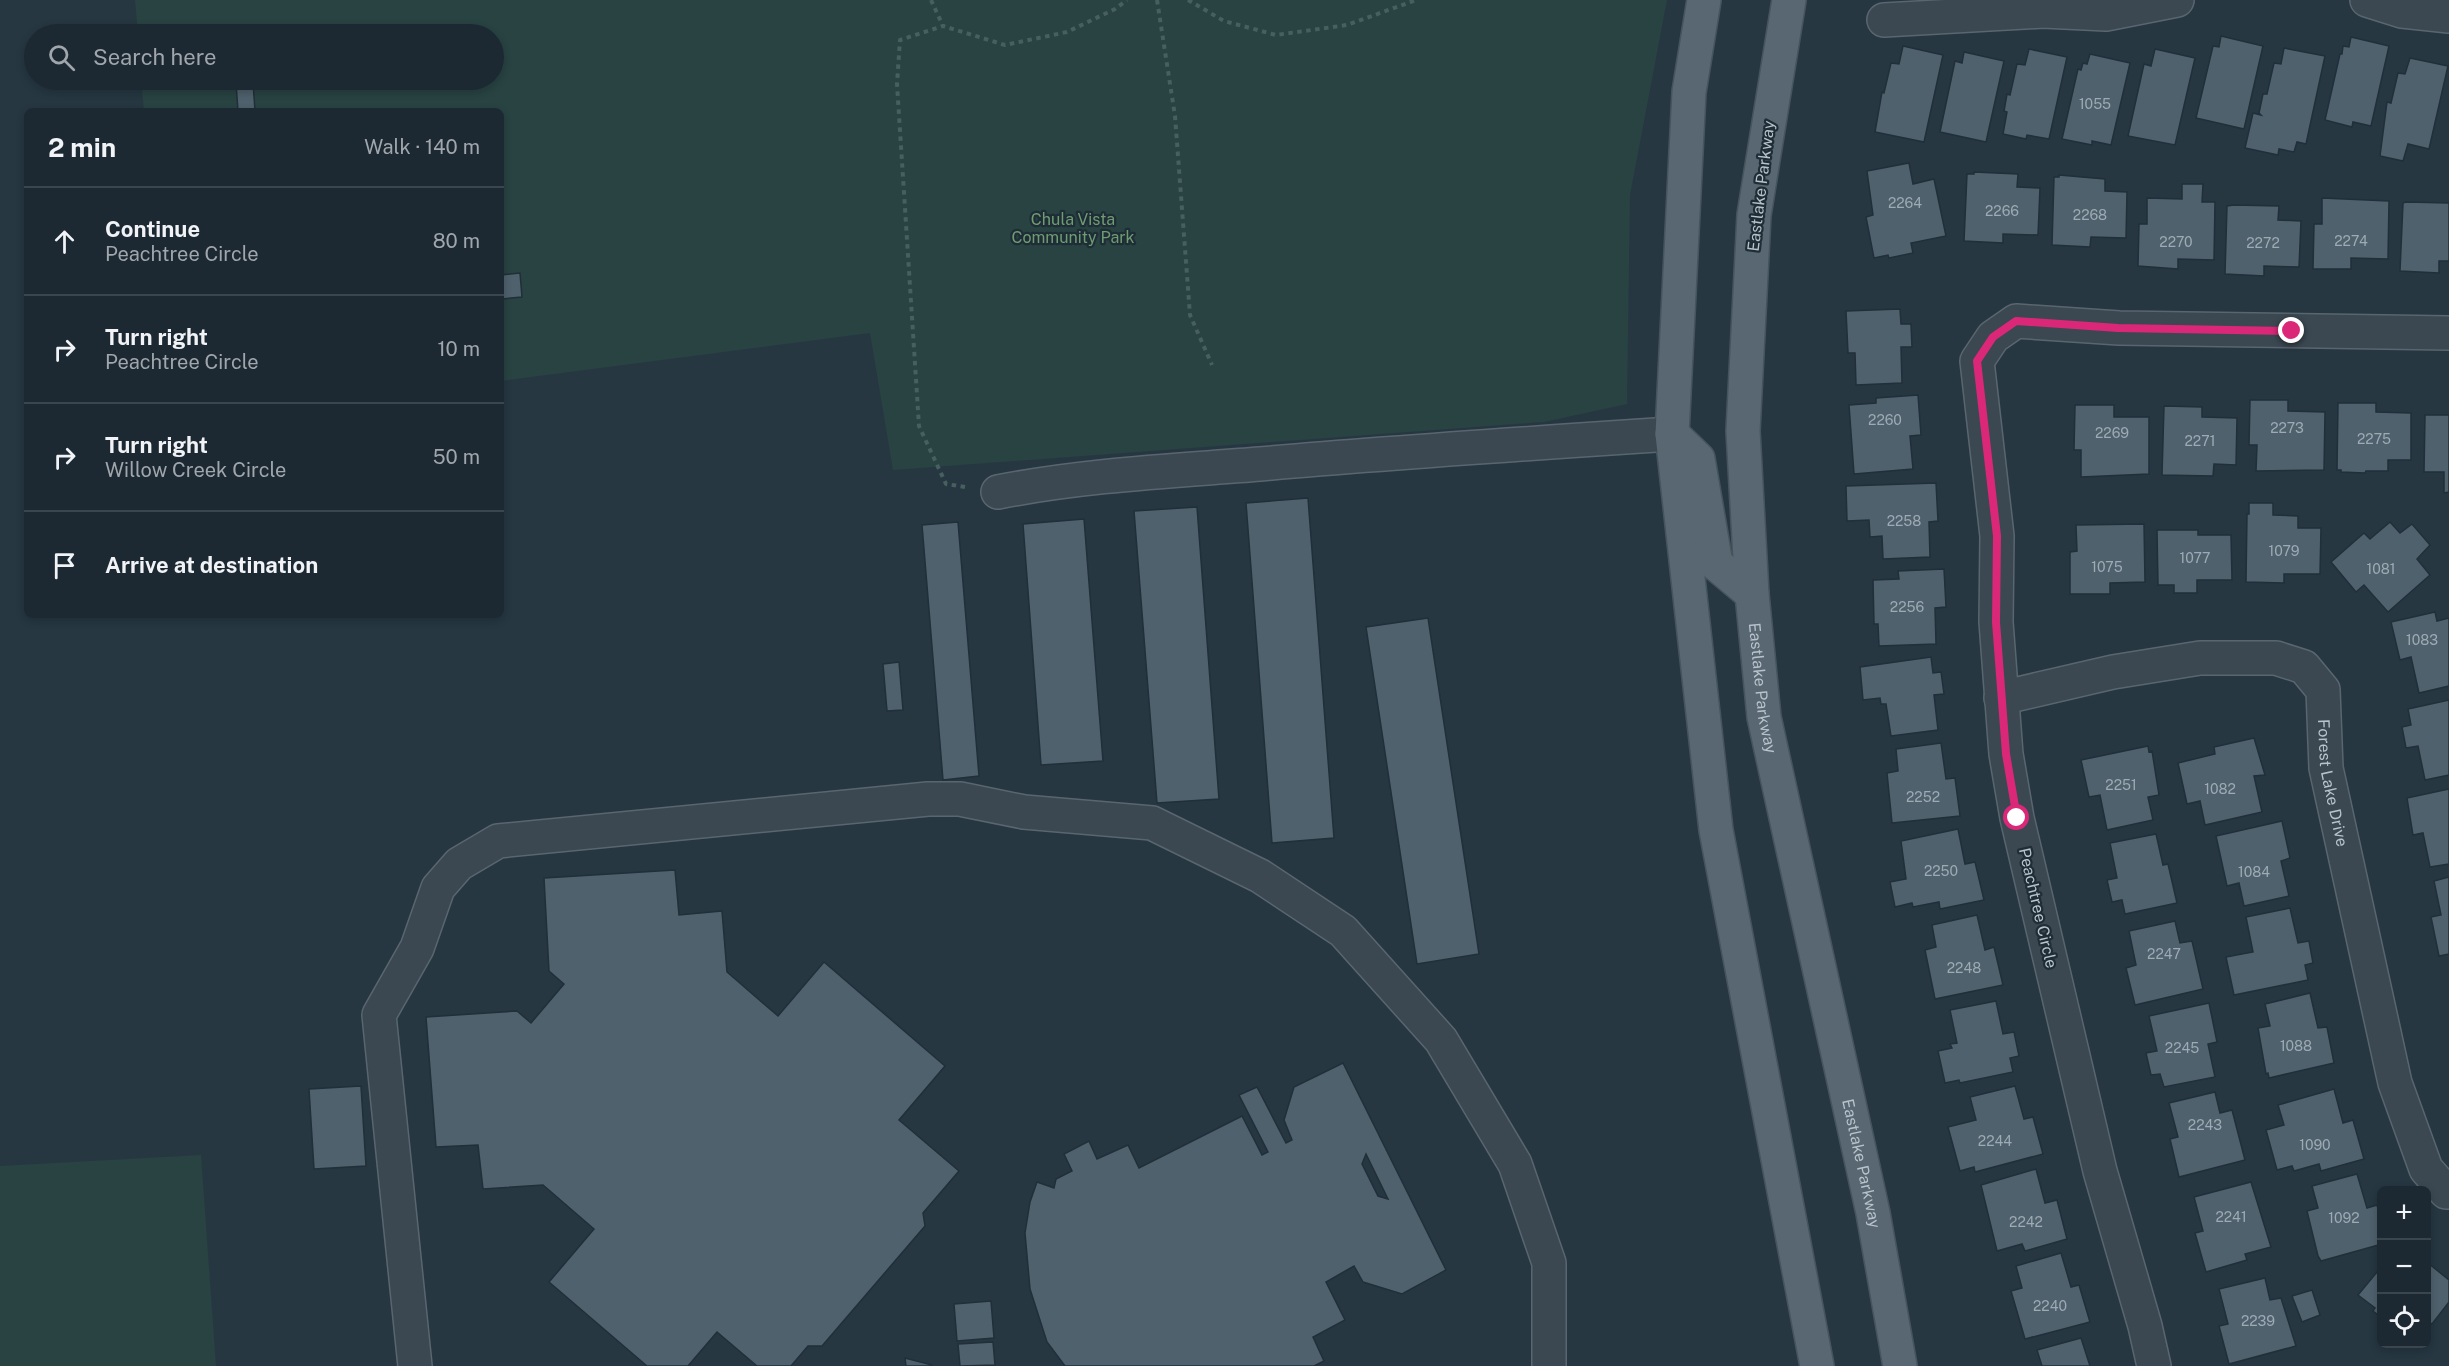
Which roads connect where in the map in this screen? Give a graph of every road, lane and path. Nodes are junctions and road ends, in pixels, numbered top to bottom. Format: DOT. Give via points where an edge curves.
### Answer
graph roads {
  1 [pos="931,0"];
  2 [pos="1127,0"];
  3 [pos="1157,0"];
  4 [pos="1188,0"];
  5 [pos="1416,0"];
  6 [pos="1704,0"];
  7 [pos="1789,0"];
  8 [pos="2177,0"];
  9 [pos="2367,0"];
  10 [pos="2043,6"];
  11 [pos="2449,16"];
  12 [pos="1884,20"];
  13 [pos="943,26"];
  14 [pos="2449,333"];
  15 [pos="1212,365"];
  16 [pos="1672,434"];
  17 [pos="998,492"];
  18 [pos="1752,594"];
  19 [pos="2001,698"];
  20 [pos="2449,1192"];
  21 [pos="416,1366"];
  22 [pos="1549,1366"];
  23 [pos="1817,1366"];
  24 [pos="1900,1366"];
  25 [pos="2154,1366"];
  1 -- 13 [label="path"];
  2 -- 13 [label="path" via="1067,32 1005,45"];
  3 -- 15 [label="path" via="1175,116 1190,315"];
  4 -- 5 [label="path" via="1224,21 1276,35 1347,25"];
  6 -- 16 [label="main road" via="1689,92"];
  7 -- 18 [label="main road, Eastlake Parkway" via="1754,215 1743,431"];
  8 -- 10 [label="street" via="2106,14"];
  9 -- 11 [label="street" via="2402,11"];
  10 -- 12 [label="street"];
  13 -- 17 [label="path" via="900,40 897,84 919,426 946,484"];
  14 -- 19 [label="street, Peachtree Circle" via="2118,328 2016,321 1993,337 1977,361 1997,536 1996,622"];
  16 -- 17 [label="street" via="1109,476 1053,481"];
  16 -- 18 [label="main road" via="1698,459 1716,564"];
  16 -- 23 [label="main road" via="1716,830"];
  18 -- 24 [label="main road, Eastlake Parkway" via="1764,717 1873,1212"];
  19 -- 20 [label="street, Forest Lake Drive" via="2113,672 2200,658 2276,658 2304,667 2323,690 2326,768 2395,1083 2426,1169"];
  19 -- 25 [label="street, Peachtree Circle" via="2017,818 2098,1162"];
  21 -- 22 [label="street" via="379,1015 417,948 438,888 459,864 498,841 928,799 960,799 1024,812 1152,823 1260,876 1343,931 1441,1040 1515,1164 1549,1263"];
}
